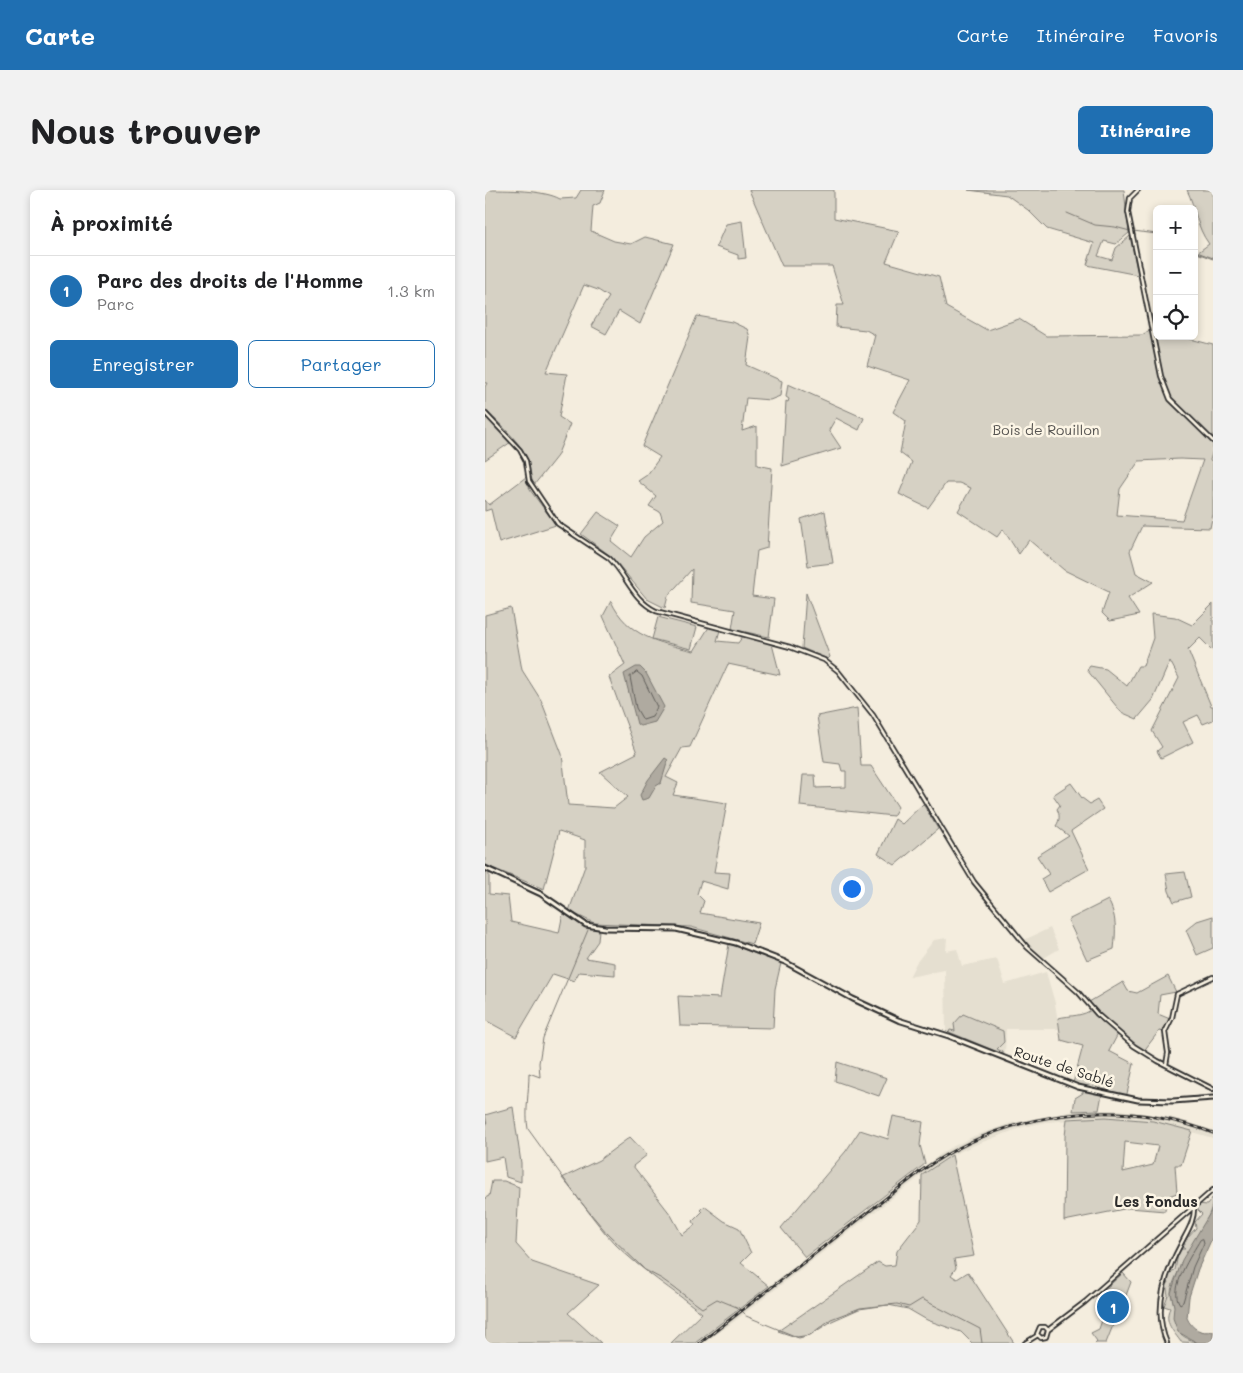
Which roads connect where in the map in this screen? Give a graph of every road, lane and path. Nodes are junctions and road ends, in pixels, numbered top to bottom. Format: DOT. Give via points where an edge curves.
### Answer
graph roads {
  1 [pos="1139,190"];
  2 [pos="485,413"];
  3 [pos="1213,440"];
  4 [pos="485,868"];
  5 [pos="1213,977"];
  6 [pos="1166,1065"];
  7 [pos="1213,1089"];
  8 [pos="1213,1098"];
  9 [pos="1213,1190"];
  10 [pos="1194,1206"];
  11 [pos="1048,1330"];
  12 [pos="1038,1335"];
  13 [pos="1025,1343"];
  14 [pos="1167,1343"];
  1 -- 3 [label="street" via="1130,198 1128,212 1161,376 1170,399"];
  2 -- 6 [label="street" via="520,450 526,461 529,481 558,524 609,558 633,593 647,606 790,647 823,660 838,671 873,715 974,882 1015,933 1118,1034"];
  4 -- 8 [label="main road, Route de Sablé" via="541,894 586,925 676,929 727,940 781,960 889,1016 1097,1092 1155,1101"];
  5 -- 6 [label="street" via="1177,994 1165,1032"];
  6 -- 7 [label="street"];
  9 -- 10 [label="street"];
  10 -- 11 [label="street" via="1085,1302"];
  10 -- 14 [label="street" via="1191,1224 1175,1254 1161,1298 1161,1318"];
  11 -- 12 [label="street" via="1046,1337"];
  11 -- 12 [label="street" via="1040,1327"];
  12 -- 13 [label="street"];
}
